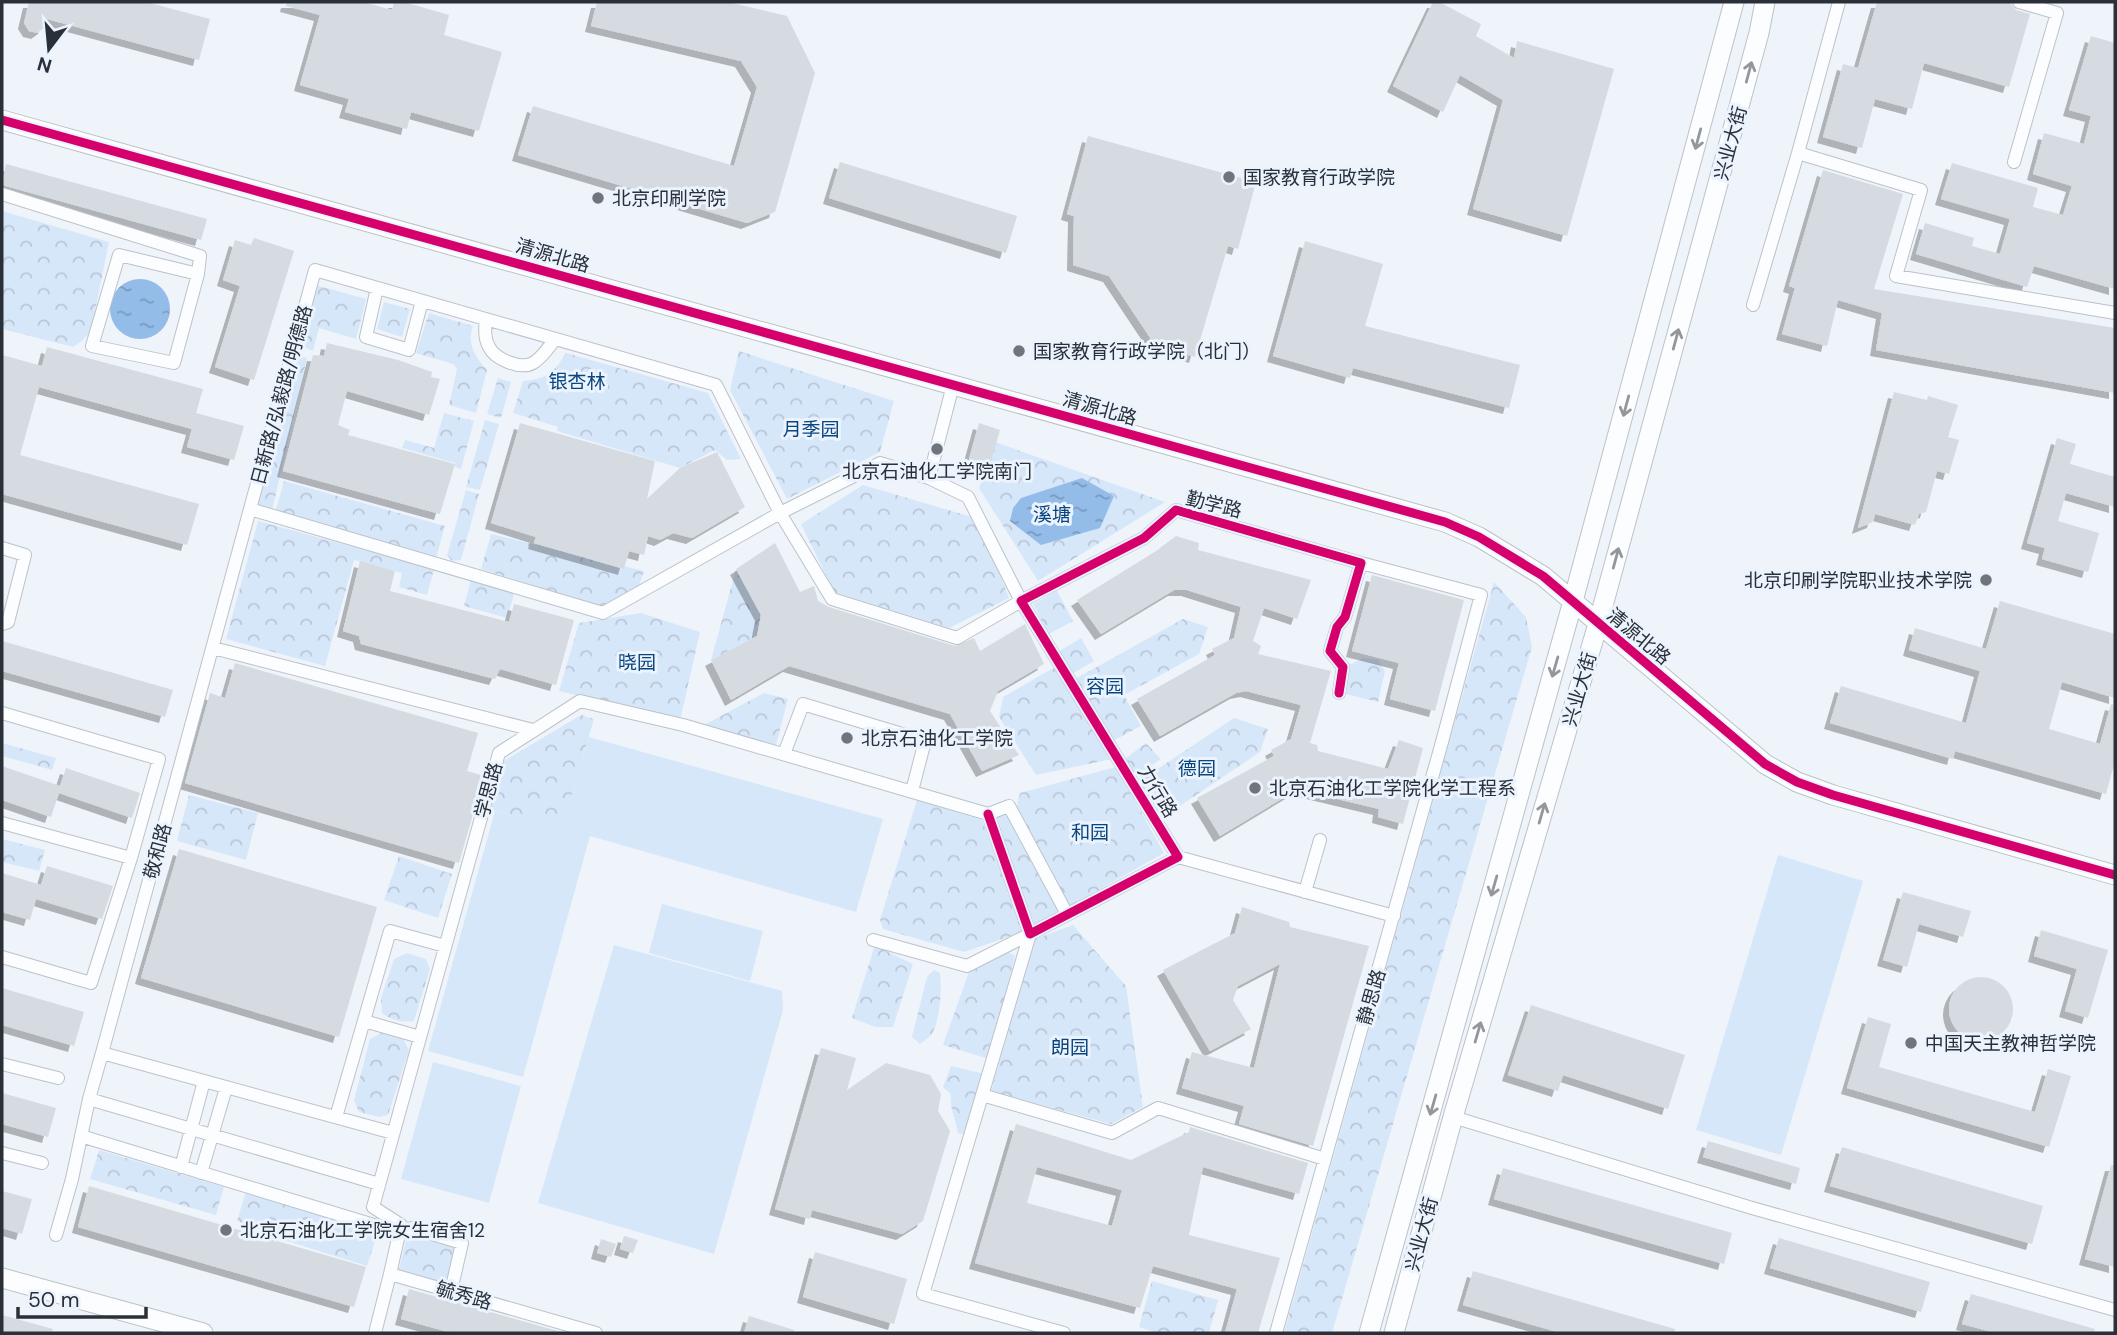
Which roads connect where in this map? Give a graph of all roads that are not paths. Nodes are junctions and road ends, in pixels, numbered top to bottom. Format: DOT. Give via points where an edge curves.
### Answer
graph roads {
  1 [pos="1734,2"];
  2 [pos="1765,2"];
  3 [pos="1771,2"];
  4 [pos="1839,2"];
  5 [pos="2019,2"];
  6 [pos="1759,33"];
  7 [pos="2,120"];
  8 [pos="1798,153"];
  9 [pos="2014,162"];
  10 [pos="2,194"];
  11 [pos="198,274"];
  12 [pos="377,288"];
  13 [pos="422,301"];
  14 [pos="1753,305"];
  15 [pos="2115,313"];
  16 [pos="486,319"];
  17 [pos="555,339"];
  18 [pos="953,385"];
  19 [pos="929,478"];
  20 [pos="250,509"];
  21 [pos="780,513"];
  22 [pos="2,548"];
  23 [pos="1361,564"];
  24 [pos="1021,601"];
  25 [pos="1573,601"];
  26 [pos="2,624"];
  27 [pos="1598,624"];
  28 [pos="213,648"];
  29 [pos="1339,693"];
  30 [pos="2,713"];
  31 [pos="533,730"];
  32 [pos="784,754"];
  33 [pos="912,791"];
  34 [pos="988,814"];
  35 [pos="2,823"];
  36 [pos="1320,840"];
  37 [pos="1178,857"];
  38 [pos="131,858"];
  39 [pos="2115,875"];
  40 [pos="1305,892"];
  41 [pos="1067,914"];
  42 [pos="1394,916"];
  43 [pos="1030,934"];
  44 [pos="873,940"];
  45 [pos="445,946"];
  46 [pos="2,957"];
  47 [pos="364,1021"];
  48 [pos="420,1037"];
  49 [pos="102,1053"];
  50 [pos="2,1064"];
  51 [pos="58,1078"];
  52 [pos="204,1081"];
  53 [pos="226,1087"];
  54 [pos="982,1095"];
  55 [pos="89,1099"];
  56 [pos="1452,1117"];
  57 [pos="336,1118"];
  58 [pos="191,1129"];
  59 [pos="393,1133"];
  60 [pos="212,1135"];
  61 [pos="81,1136"];
  62 [pos="2,1153"];
  63 [pos="1325,1159"];
  64 [pos="42,1163"];
  65 [pos="181,1167"];
  66 [pos="201,1173"];
  67 [pos="379,1184"];
  68 [pos="400,1233"];
  69 [pos="56,1235"];
  70 [pos="390,1274"];
  71 [pos="2,1278"];
  72 [pos="451,1291"];
  73 [pos="2115,1310"];
  74 [pos="203,1333"];
  75 [pos="376,1333"];
  76 [pos="596,1333"];
  77 [pos="1064,1333"];
  78 [pos="1276,1333"];
  79 [pos="1369,1333"];
  80 [pos="1394,1333"];
  1 -- 25 [label="main road, 兴业大街, one-way"];
  2 -- 6 [label="main road, 兴业大街"];
  3 -- 6 [label="main road"];
  4 -- 8 [label="street"];
  5 -- 9 [label="street" via="2057,13"];
  27 -- 6 [label="main road, 兴业大街, one-way"];
  7 -- 18 [label="main road, 清源北路"];
  8 -- 14 [label="street"];
  8 -- 15 [label="street" via="1921,190 1896,276"];
  10 -- 11 [label="street" via="200,256"];
  11 -- 11 [label="street" via="119,255 92,346 174,363"];
  12 -- 13 [label="street, 日新路/弘毅路/明德路"];
  12 -- 13 [label="street" via="366,337 409,350"];
  12 -- 20 [label="street, 日新路/弘毅路/明德路" via="315,270"];
  13 -- 16 [label="street, 日新路/弘毅路/明德路"];
  16 -- 17 [label="street, 日新路/弘毅路/明德路"];
  16 -- 17 [label="street" via="489,347 497,356 519,365 531,365"];
  17 -- 21 [label="street, 日新路/弘毅路/明德路" via="716,385"];
  18 -- 19 [label="street"];
  18 -- 25 [label="main road, 清源北路" via="1445,522 1513,555"];
  19 -- 21 [label="street, 力行路" via="880,463"];
  19 -- 24 [label="street, 力行路" via="968,497"];
  20 -- 21 [label="street, 日新路/弘毅路/明德路" via="603,613"];
  20 -- 28 [label="street, 敬和路"];
  21 -- 24 [label="street" via="832,599 957,638"];
  22 -- 26 [label="street" via="25,555 8,622"];
  23 -- 24 [label="street, 勤学路" via="1176,510 1144,538"];
  23 -- 29 [label="street" via="1330,650 1343,667"];
  23 -- 42 [label="street, 静思路" via="1481,595"];
  24 -- 37 [label="street, 力行路"];
  25 -- 27 [label="main road, 清源北路"];
  25 -- 79 [label="main road, 兴业大街, one-way"];
  27 -- 39 [label="main road, 清源北路" via="1765,764 1797,782"];
  56 -- 27 [label="main road, 兴业大街, one-way"];
  28 -- 31 [label="street"];
  28 -- 49 [label="street, 敬和路"];
  30 -- 38 [label="street" via="159,759"];
  31 -- 32 [label="street, 学思路" via="580,701"];
  31 -- 45 [label="street, 学思路" via="499,753"];
  32 -- 33 [label="street, 学思路"];
  32 -- 33 [label="street" via="803,704 925,741"];
  33 -- 34 [label="street, 学思路"];
  34 -- 41 [label="street, 学思路" via="1009,806"];
  34 -- 43 [label="street"];
  35 -- 38 [label="street"];
  36 -- 40 [label="street"];
  37 -- 40 [label="street"];
  37 -- 41 [label="street"];
  38 -- 46 [label="street" via="90,983"];
  40 -- 42 [label="street"];
  41 -- 43 [label="street"];
  42 -- 63 [label="street, 静思路"];
  43 -- 44 [label="street" via="967,965"];
  43 -- 54 [label="street"];
  45 -- 47 [label="street" via="390,931"];
  45 -- 48 [label="street, 学思路"];
  47 -- 48 [label="street"];
  47 -- 57 [label="street"];
  48 -- 59 [label="street, 学思路"];
  49 -- 52 [label="street"];
  49 -- 55 [label="street, 敬和路"];
  50 -- 51 [label="street"];
  52 -- 53 [label="street"];
  52 -- 58 [label="street"];
  53 -- 57 [label="street"];
  53 -- 60 [label="street"];
  54 -- 63 [label="street" via="1112,1132 1158,1108"];
  54 -- 77 [label="street" via="923,1294"];
  55 -- 58 [label="street"];
  55 -- 61 [label="street, 敬和路"];
  56 -- 73 [label="street" via="1752,1208"];
  56 -- 80 [label="main road, 兴业大街"];
  57 -- 59 [label="street"];
  58 -- 60 [label="street"];
  58 -- 65 [label="street"];
  59 -- 67 [label="street, 学思路"];
  60 -- 66 [label="street"];
  60 -- 67 [label="street"];
  61 -- 65 [label="street"];
  61 -- 69 [label="street, 敬和路"];
  62 -- 64 [label="street"];
  63 -- 78 [label="street, 静思路"];
  65 -- 66 [label="street"];
  66 -- 68 [label="street"];
  67 -- 68 [label="street, 学思路" via="373,1207 401,1225"];
  68 -- 70 [label="street"];
  68 -- 72 [label="street" via="412,1228 462,1243"];
  70 -- 72 [label="street, 毓秀路"];
  70 -- 75 [label="street"];
  71 -- 74 [label="main road"];
  72 -- 76 [label="street, 毓秀路"];
}
